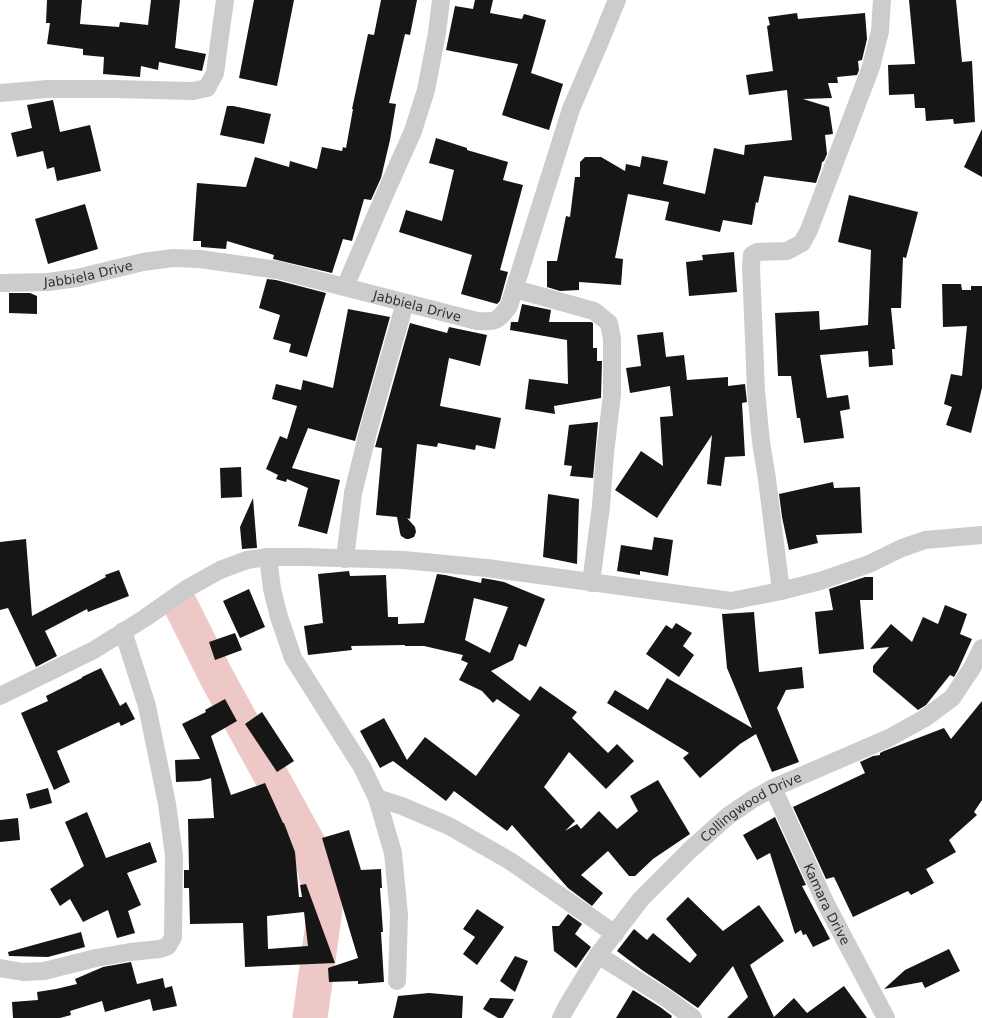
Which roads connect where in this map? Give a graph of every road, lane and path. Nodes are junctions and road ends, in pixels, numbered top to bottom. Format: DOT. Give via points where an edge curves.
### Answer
graph roads {
  1 [pos="225,0"];
  2 [pos="441,0"];
  3 [pos="617,0"];
  4 [pos="882,0"];
  5 [pos="0,93"];
  6 [pos="0,283"];
  7 [pos="345,288"];
  8 [pos="515,289"];
  9 [pos="405,303"];
  10 [pos="982,535"];
  11 [pos="268,557"];
  12 [pos="345,559"];
  13 [pos="591,583"];
  14 [pos="781,591"];
  15 [pos="124,631"];
  16 [pos="982,648"];
  17 [pos="0,696"];
  18 [pos="773,788"];
  19 [pos="377,798"];
  20 [pos="615,934"];
  21 [pos="598,955"];
  22 [pos="0,968"];
  23 [pos="397,981"];
  24 [pos="561,1018"];
  25 [pos="693,1018"];
  26 [pos="886,1018"];
  1 -- 5 [label="street" via="215,72 207,88 193,91 47,89"];
  2 -- 7 [label="street" via="426,90 413,131"];
  3 -- 8 [label="street, Jabbiela Drive" via="571,110"];
  4 -- 14 [label="street" via="880,32 871,67 809,230 802,243 788,251 757,252 752,255 756,391"];
  6 -- 7 [label="street, Jabbiela Drive" via="48,282 77,278 143,262 173,258 200,259 278,270"];
  7 -- 9 [label="street, Jabbiela Drive"];
  8 -- 9 [label="street, Jabbiela Drive" via="509,306 501,317 492,322 477,321"];
  8 -- 13 [label="street" via="594,311 609,322 612,339 612,395"];
  9 -- 12 [label="street" via="357,479"];
  10 -- 14 [label="street" via="925,540 820,581"];
  11 -- 12 [label="street"];
  11 -- 15 [label="street" via="247,560 220,570"];
  11 -- 19 [label="street" via="275,603 293,658 362,767"];
  12 -- 13 [label="street" via="404,560 487,568"];
  13 -- 14 [label="street" via="731,601"];
  15 -- 17 [label="street" via="94,650"];
  15 -- 22 [label="street" via="148,706 167,804 174,855 174,937 168,946 160,949 96,958 44,971 23,972"];
  16 -- 18 [label="street, Collingwood Drive" via="952,698 925,718 889,738"];
  18 -- 20 [label="street, Collingwood Drive" via="728,816 690,850 641,899"];
  18 -- 26 [label="street, Kamara Drive" via="826,904"];
  19 -- 20 [label="street" via="449,826 510,861"];
  19 -- 23 [label="street" via="393,852 399,915"];
  20 -- 21 [label="street, Collingwood Drive"];
  21 -- 24 [label="street, Collingwood Drive"];
  21 -- 25 [label="street"];
}
